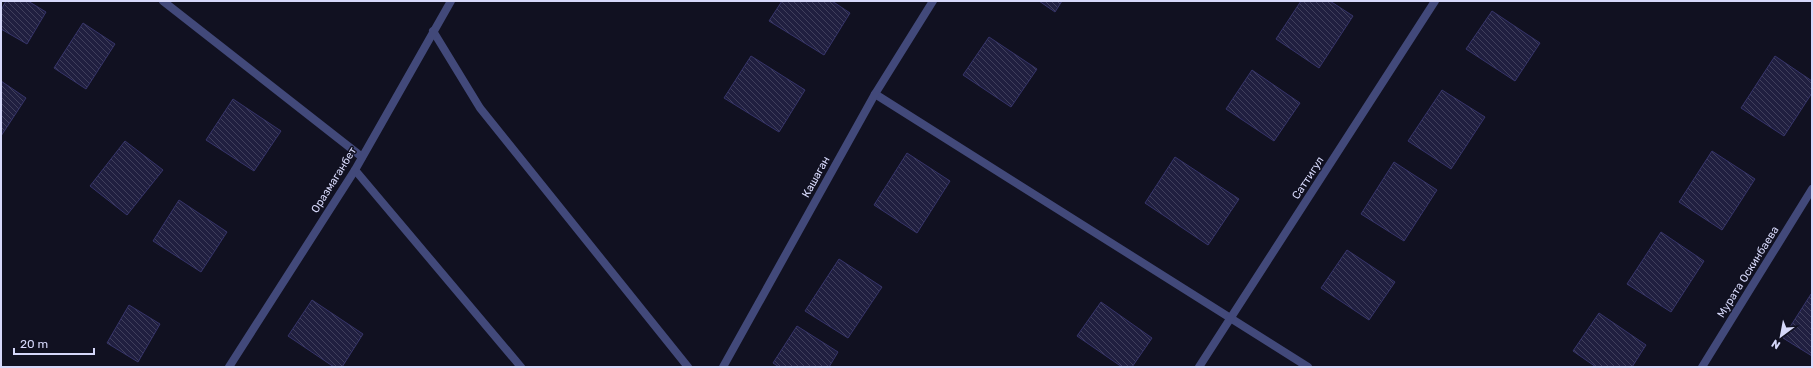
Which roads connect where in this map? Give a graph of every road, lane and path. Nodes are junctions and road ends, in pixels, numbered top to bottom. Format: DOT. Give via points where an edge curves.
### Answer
graph roads {
  1 [pos="163,1"];
  2 [pos="451,1"];
  3 [pos="933,1"];
  4 [pos="1435,1"];
  5 [pos="433,31"];
  6 [pos="875,94"];
  7 [pos="362,157"];
  8 [pos="355,170"];
  9 [pos="1812,189"];
  10 [pos="1231,318"];
  11 [pos="229,367"];
  12 [pos="521,367"];
  13 [pos="688,367"];
  14 [pos="723,367"];
  15 [pos="1199,367"];
  16 [pos="1308,367"];
  17 [pos="1702,367"];
  1 -- 7 [label="street"];
  2 -- 5 [label="street, Оразмаганбет"];
  3 -- 6 [label="street, Кашаган"];
  4 -- 10 [label="street, Саттигул"];
  5 -- 7 [label="street, Оразмаганбет"];
  5 -- 13 [label="street" via="480,108"];
  6 -- 10 [label="street"];
  6 -- 14 [label="street, Кашаган"];
  7 -- 8 [label="street, Оразмаганбет"];
  8 -- 11 [label="street, Оразмаганбет"];
  8 -- 12 [label="street"];
  9 -- 17 [label="street, Мурата Оскинбаева"];
  10 -- 15 [label="street, Саттигул"];
  10 -- 16 [label="street"];
}
